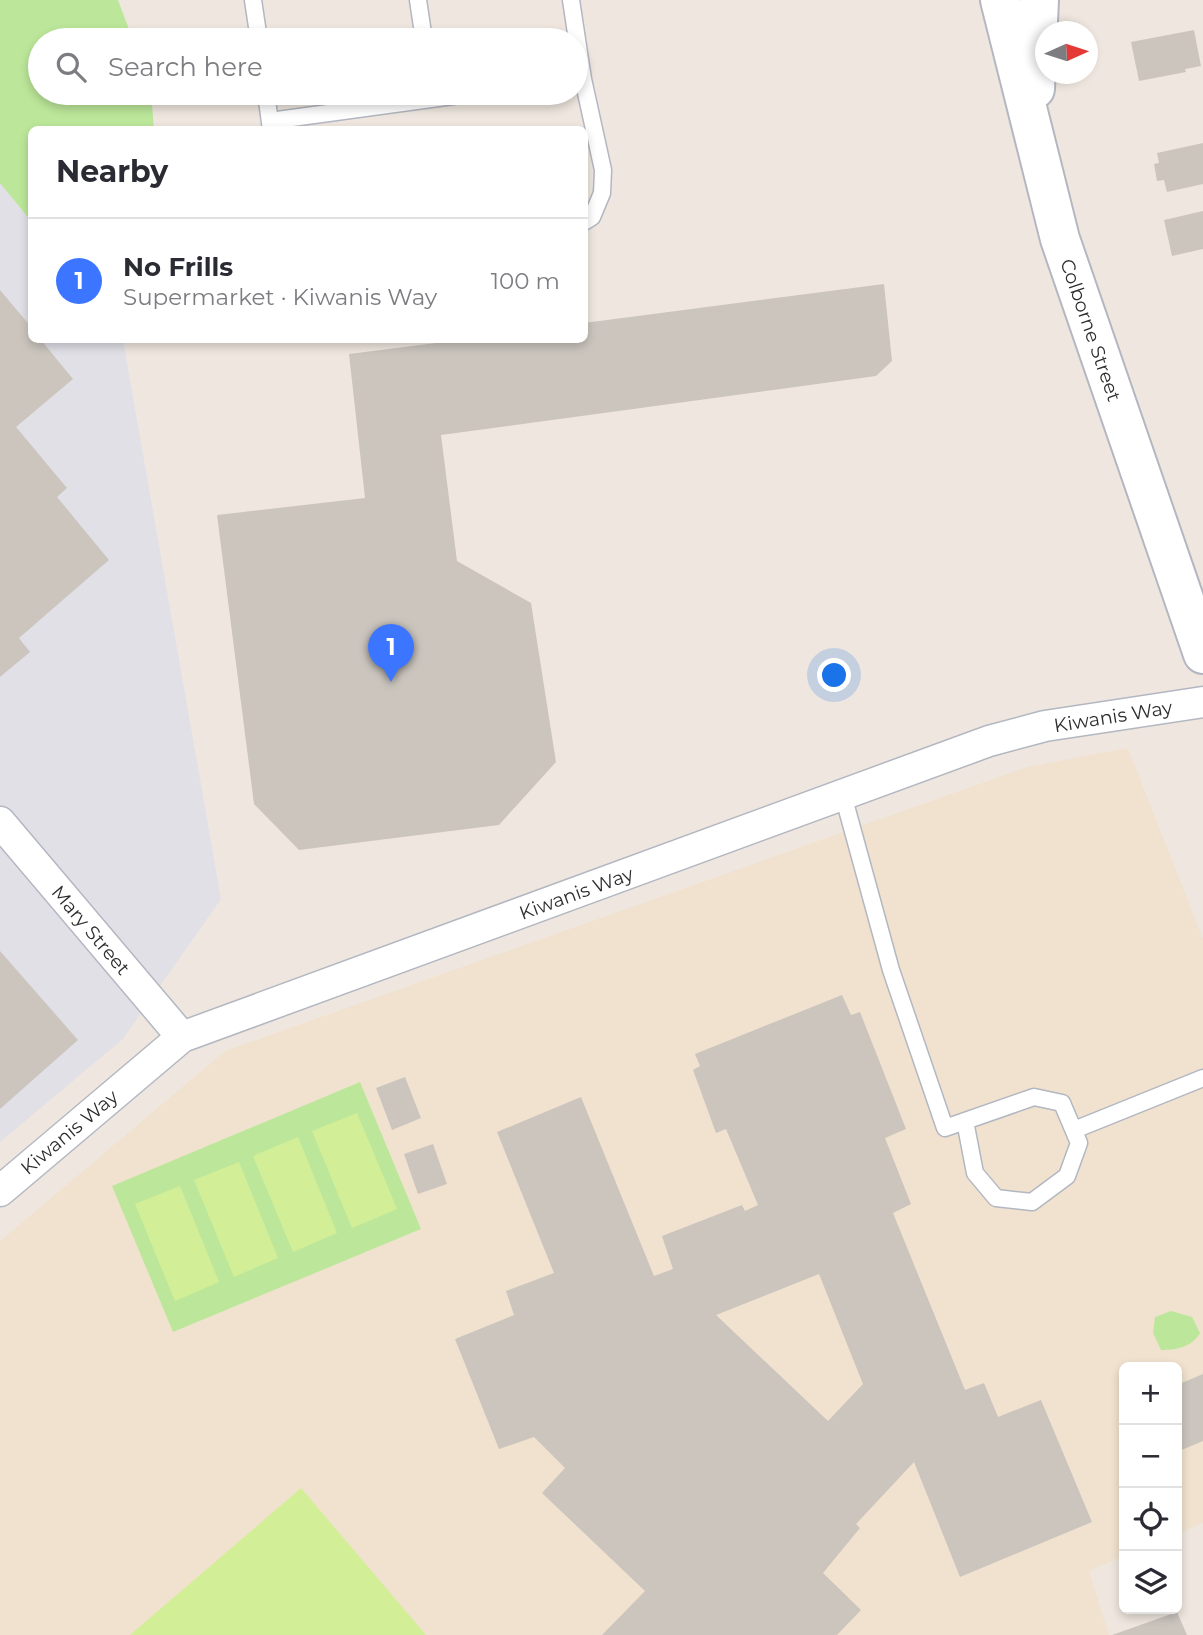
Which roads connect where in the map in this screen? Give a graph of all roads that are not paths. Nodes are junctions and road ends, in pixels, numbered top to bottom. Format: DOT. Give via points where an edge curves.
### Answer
graph roads {
  1 [pos="253,0"];
  2 [pos="418,0"];
  3 [pos="571,0"];
  4 [pos="1000,0"];
  5 [pos="1040,0"];
  6 [pos="257,28"];
  7 [pos="422,28"];
  8 [pos="574,28"];
  9 [pos="268,105"];
  10 [pos="382,105"];
  11 [pos="586,105"];
  12 [pos="270,125"];
  13 [pos="1033,127"];
  14 [pos="588,220"];
  15 [pos="1203,654"];
  16 [pos="1203,702"];
  17 [pos="843,795"];
  18 [pos="0,822"];
  19 [pos="182,1037"];
  20 [pos="1203,1078"];
  21 [pos="965,1121"];
  22 [pos="1074,1130"];
  23 [pos="0,1191"];
  1 -- 6 [label="lane"];
  2 -- 7 [label="lane"];
  3 -- 8 [label="lane"];
  4 -- 13 [label="main road, Colborne Street"];
  5 -- 13 [label="main road"];
  9 -- 12 [label="lane"];
  10 -- 12 [label="lane"];
  11 -- 14 [label="lane" via="603,170 603,193"];
  13 -- 15 [label="main road, Colborne Street" via="1060,239"];
  16 -- 17 [label="street, Kiwanis Way" via="1045,726 989,741"];
  17 -- 19 [label="street, Kiwanis Way"];
  17 -- 21 [label="lane" via="891,970 945,1128"];
  18 -- 19 [label="street, Mary Street"];
  19 -- 23 [label="street, Kiwanis Way"];
  20 -- 22 [label="lane"];
  21 -- 22 [label="lane" via="1034,1097 1062,1103"];
  21 -- 22 [label="lane" via="975,1173 996,1198 1032,1202 1067,1176 1079,1143"];
}
